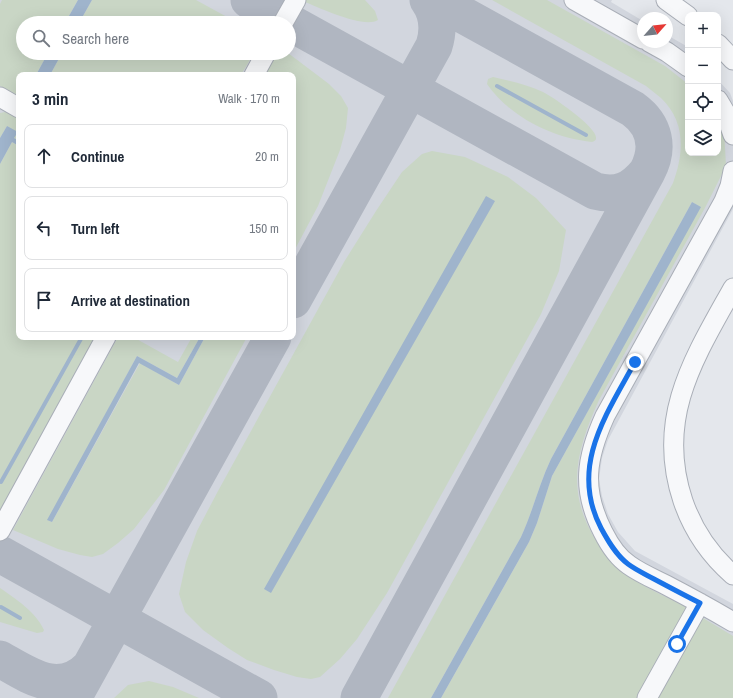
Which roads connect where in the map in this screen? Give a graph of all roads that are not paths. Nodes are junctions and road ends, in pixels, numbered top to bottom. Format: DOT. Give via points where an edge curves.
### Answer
graph roads {
  1 [pos="296,0"];
  2 [pos="574,0"];
  3 [pos="666,0"];
  4 [pos="685,14"];
  5 [pos="287,16"];
  6 [pos="637,36"];
  7 [pos="721,47"];
  8 [pos="660,48"];
  9 [pos="262,60"];
  10 [pos="733,60"];
  11 [pos="685,65"];
  12 [pos="256,72"];
  13 [pos="0,97"];
  14 [pos="721,105"];
  15 [pos="16,106"];
  16 [pos="733,135"];
  17 [pos="733,171"];
  18 [pos="733,288"];
  19 [pos="104,340"];
  20 [pos="0,531"];
  21 [pos="733,575"];
  22 [pos="700,603"];
  23 [pos="733,622"];
  24 [pos="647,698"];
  1 -- 5 [label="lane"];
  2 -- 6 [label="lane"];
  3 -- 4 [label="lane"];
  7 -- 10 [label="lane"];
  8 -- 11 [label="lane"];
  9 -- 12 [label="lane"];
  13 -- 15 [label="lane"];
  14 -- 16 [label="lane"];
  17 -- 22 [label="lane" via="724,201 605,416 592,450 588,470 593,510 605,536 620,557 638,570"];
  18 -- 21 [label="lane" via="690,369 674,424 673,445 675,472 687,512 703,543"];
  19 -- 20 [label="lane"];
  22 -- 23 [label="lane"];
  22 -- 24 [label="lane"];
}
